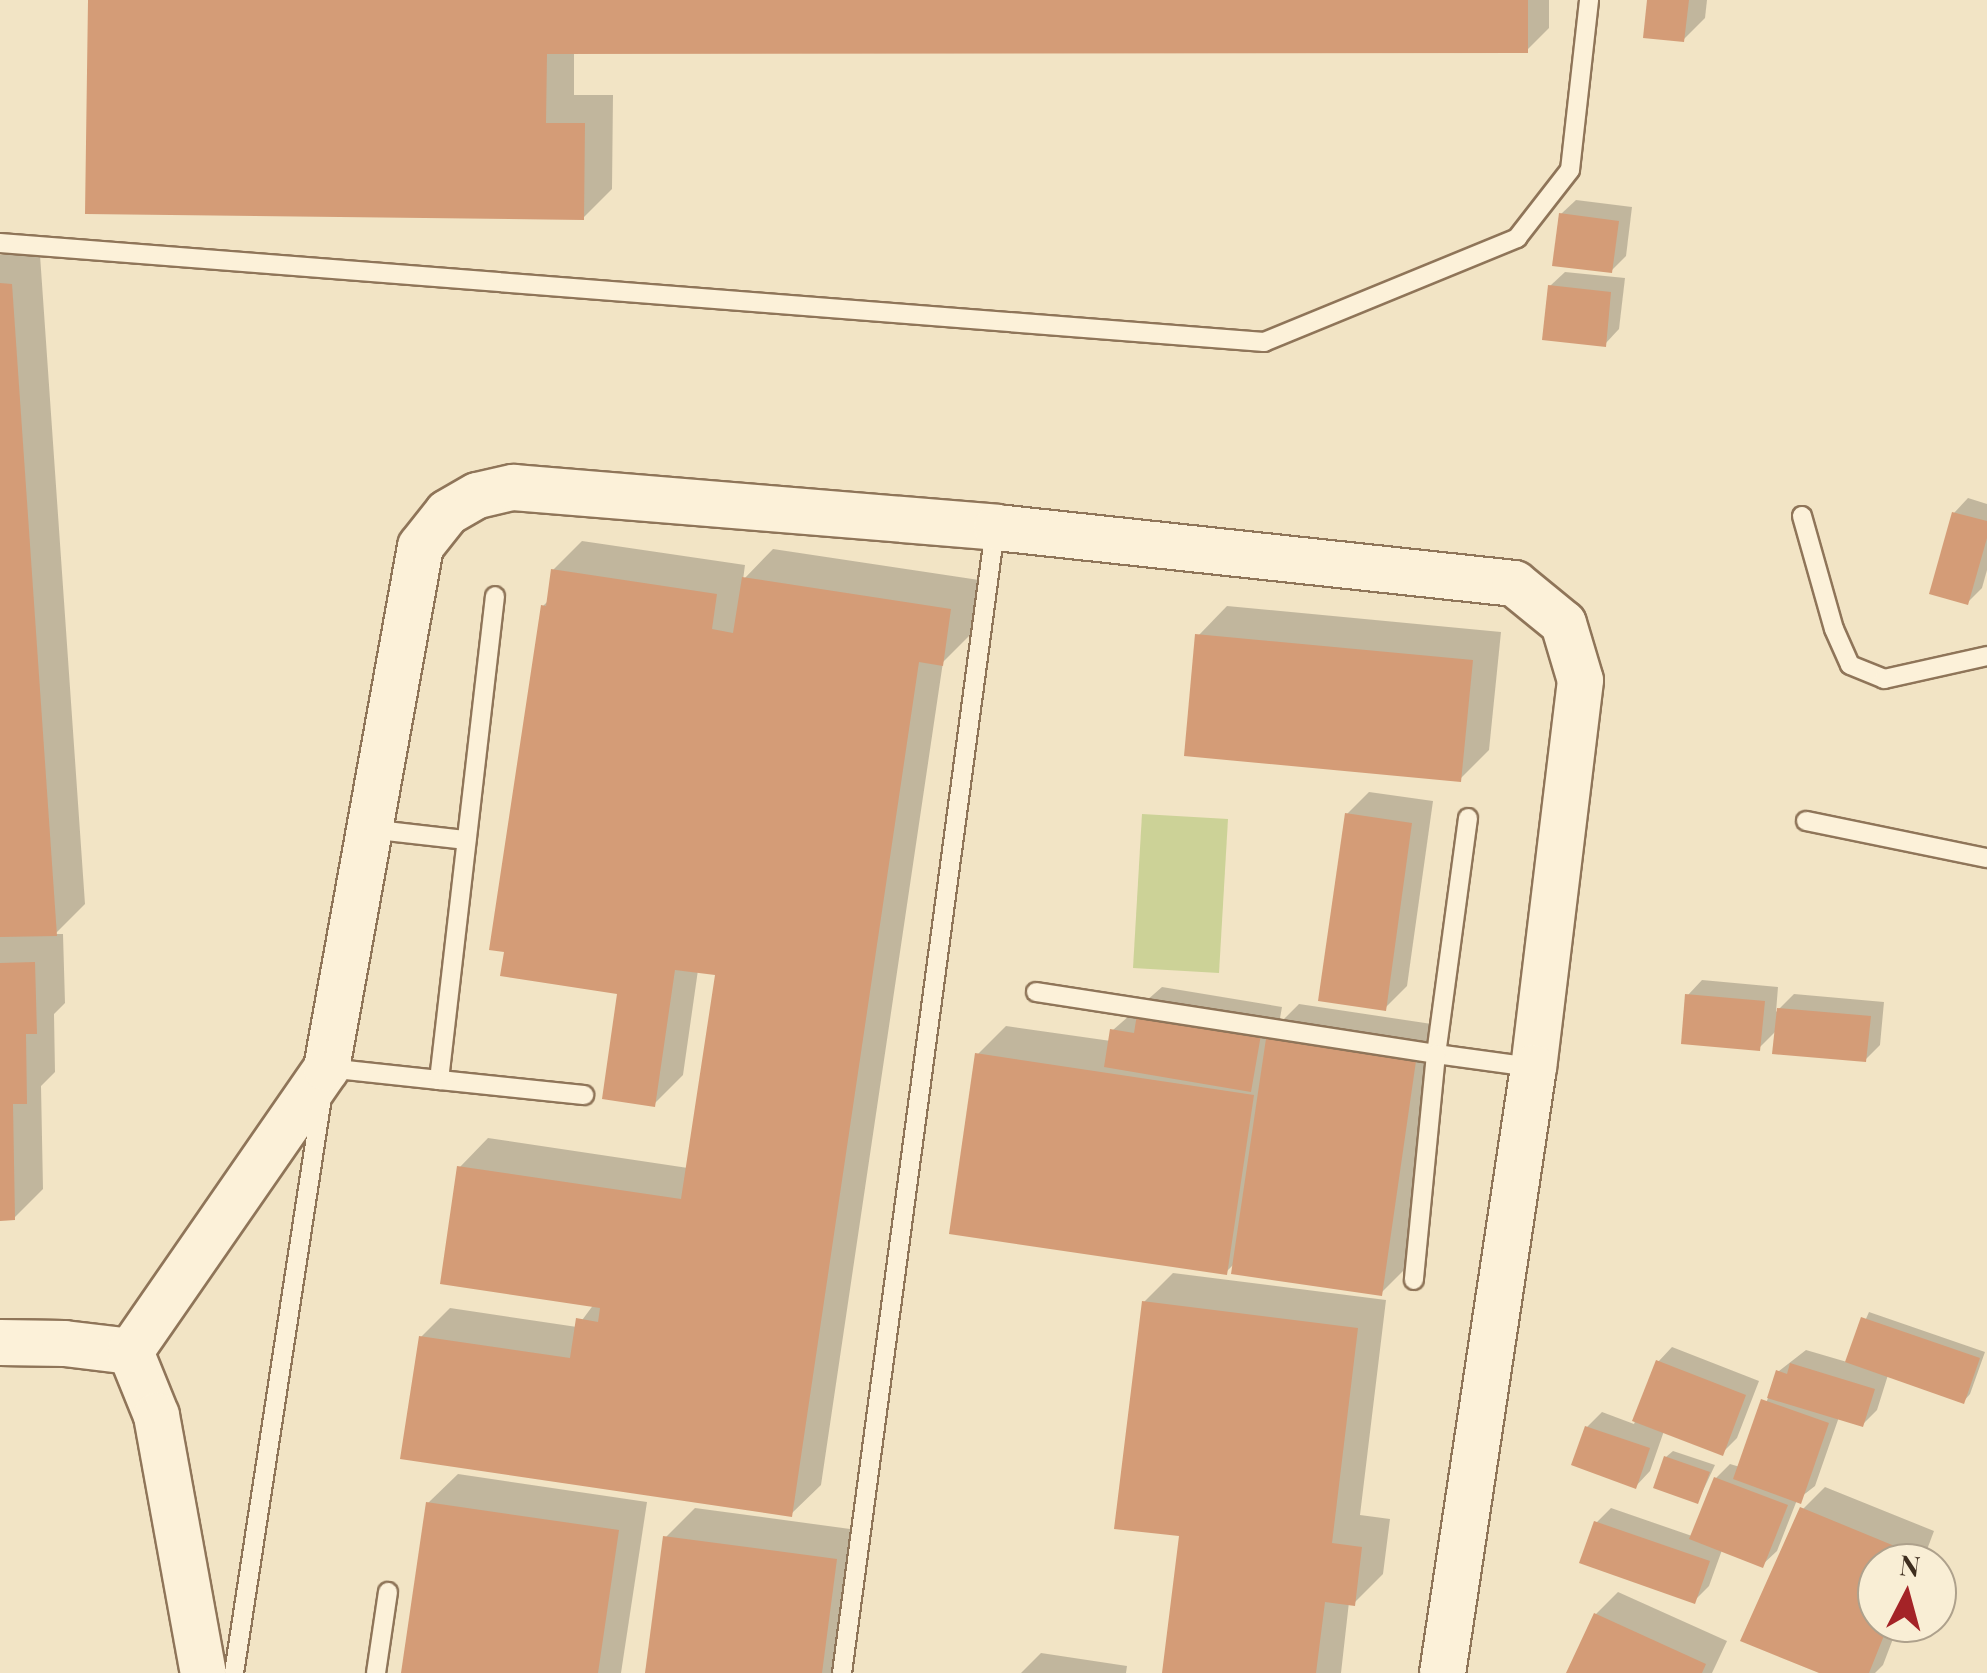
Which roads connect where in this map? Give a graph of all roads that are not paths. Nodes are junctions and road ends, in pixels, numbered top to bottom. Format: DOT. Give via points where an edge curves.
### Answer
graph roads {
  1 [pos="1589,0"];
  2 [pos="0,243"];
  3 [pos="1802,516"];
  4 [pos="996,527"];
  5 [pos="494,596"];
  6 [pos="1987,656"];
  7 [pos="1468,818"];
  8 [pos="1806,821"];
  9 [pos="368,829"];
  10 [pos="466,840"];
  11 [pos="1987,858"];
  12 [pos="1036,992"];
  13 [pos="1436,1054"];
  14 [pos="1533,1067"];
  15 [pos="326,1068"];
  16 [pos="439,1080"];
  17 [pos="584,1095"];
  18 [pos="1414,1280"];
  19 [pos="0,1342"];
  20 [pos="130,1351"];
  21 [pos="388,1592"];
  22 [pos="203,1673"];
  23 [pos="234,1673"];
  24 [pos="376,1673"];
  25 [pos="842,1673"];
  26 [pos="1442,1673"];
  1 -- 2 [label="lane" via="1570,170 1517,238 1264,342"];
  3 -- 6 [label="lane" via="1850,665 1884,680"];
  4 -- 9 [label="street" via="513,487 477,495 447,512 420,546"];
  4 -- 14 [label="street" via="1514,582 1563,623 1580,680"];
  4 -- 25 [label="lane"];
  5 -- 10 [label="lane"];
  7 -- 13 [label="lane"];
  8 -- 11 [label="lane"];
  9 -- 10 [label="lane"];
  9 -- 15 [label="street"];
  10 -- 16 [label="lane"];
  12 -- 13 [label="lane"];
  13 -- 14 [label="lane"];
  13 -- 18 [label="lane"];
  14 -- 26 [label="street"];
  15 -- 16 [label="lane"];
  15 -- 20 [label="street"];
  15 -- 23 [label="lane"];
  16 -- 17 [label="lane"];
  19 -- 20 [label="street"];
  20 -- 22 [label="street" via="156,1415"];
  21 -- 24 [label="lane"];
}
